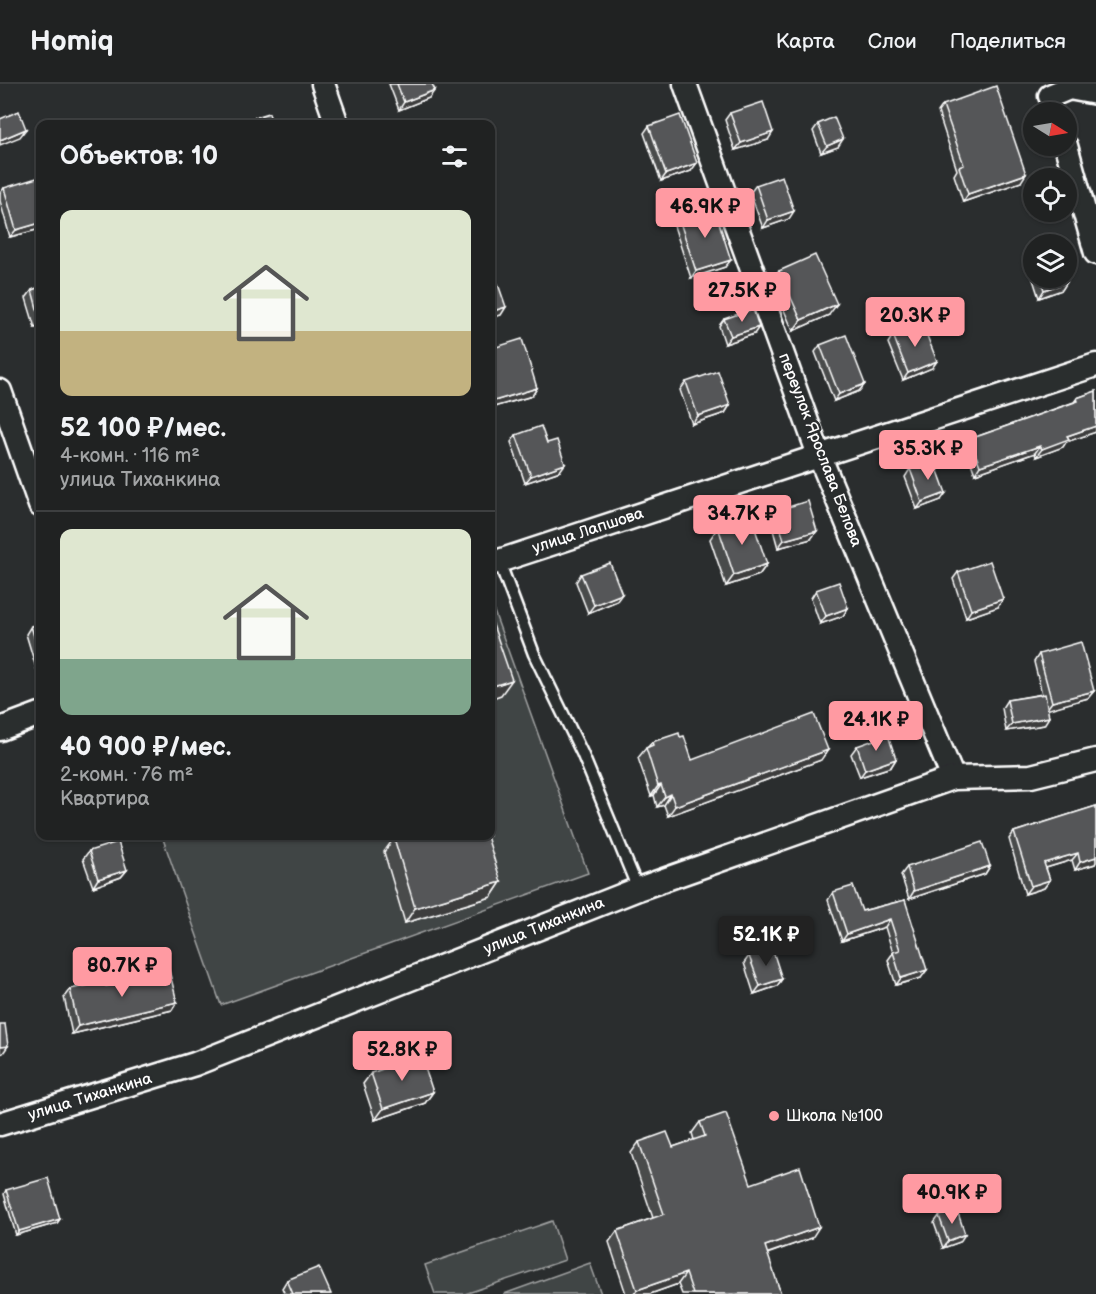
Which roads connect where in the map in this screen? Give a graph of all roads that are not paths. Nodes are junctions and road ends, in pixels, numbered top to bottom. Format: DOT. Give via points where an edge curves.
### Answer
graph roads {
  1 [pos="323,84"];
  2 [pos="685,84"];
  3 [pos="1096,93"];
  4 [pos="1051,98"];
  5 [pos="336,120"];
  6 [pos="1069,156"];
  7 [pos="1096,252"];
  8 [pos="1096,365"];
  9 [pos="0,391"];
  10 [pos="819,455"];
  11 [pos="36,494"];
  12 [pos="495,554"];
  13 [pos="495,560"];
  14 [pos="36,716"];
  15 [pos="0,729"];
  16 [pos="1096,760"];
  17 [pos="954,778"];
  18 [pos="638,889"];
  19 [pos="0,1124"];
  1 -- 5 [label="street"];
  2 -- 10 [label="street, переулок Ярослава Белова"];
  3 -- 4 [label="street" via="1069,88"];
  6 -- 7 [label="street"];
  8 -- 10 [label="street, улица Лапшова"];
  9 -- 11 [label="street"];
  10 -- 12 [label="street, улица Лапшова"];
  10 -- 17 [label="street, переулок Ярослава Белова"];
  13 -- 18 [label="lane"];
  14 -- 15 [label="street"];
  16 -- 17 [label="street, улица Тиханкина" via="1031,776"];
  17 -- 18 [label="street, улица Тиханкина"];
  18 -- 19 [label="street, улица Тиханкина" via="195,1065"];
}
